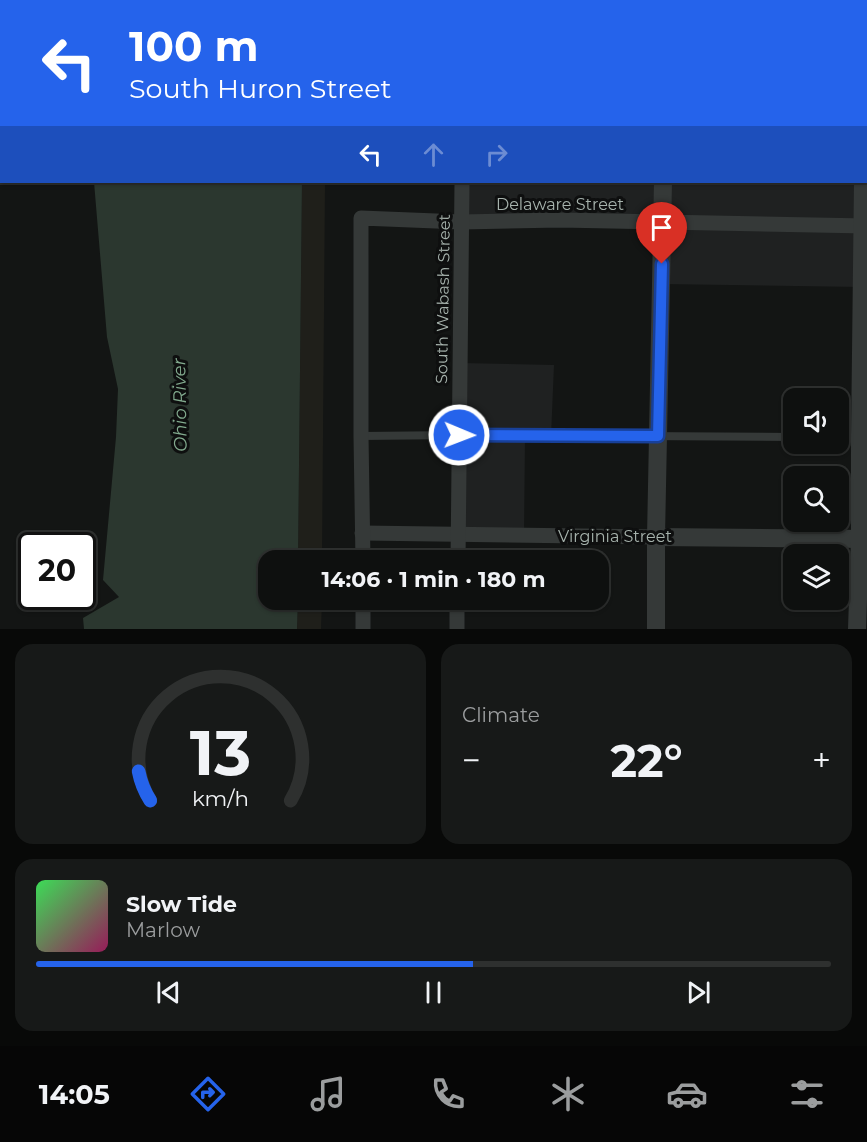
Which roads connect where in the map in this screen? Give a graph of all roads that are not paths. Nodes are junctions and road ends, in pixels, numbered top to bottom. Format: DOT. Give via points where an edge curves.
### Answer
graph roads {
  1 [pos="462,183"];
  2 [pos="663,183"];
  3 [pos="863,183"];
  4 [pos="461,222"];
  5 [pos="662,223"];
  6 [pos="865,226"];
  7 [pos="459,435"];
  8 [pos="361,436"];
  9 [pos="658,436"];
  10 [pos="783,437"];
  11 [pos="863,438"];
  12 [pos="362,533"];
  13 [pos="458,535"];
  14 [pos="656,537"];
  15 [pos="864,539"];
  16 [pos="363,550"];
  17 [pos="458,550"];
  18 [pos="363,610"];
  19 [pos="458,610"];
  20 [pos="363,629"];
  21 [pos="457,629"];
  22 [pos="656,629"];
  23 [pos="857,629"];
  1 -- 4 [label="street, South Wabash Street"];
  2 -- 5 [label="street"];
  3 -- 6 [label="street"];
  4 -- 5 [label="street, Delaware Street"];
  4 -- 7 [label="street, South Wabash Street"];
  4 -- 8 [label="street, Delaware Street" via="361,218"];
  5 -- 6 [label="street, Delaware Street"];
  5 -- 9 [label="street"];
  6 -- 11 [label="street"];
  7 -- 8 [label="lane"];
  7 -- 9 [label="lane"];
  7 -- 13 [label="street, South Wabash Street"];
  8 -- 12 [label="street"];
  9 -- 10 [label="lane"];
  9 -- 14 [label="street"];
  11 -- 15 [label="street"];
  12 -- 13 [label="street, Virginia Street"];
  12 -- 16 [label="street"];
  13 -- 14 [label="street, Virginia Street"];
  13 -- 17 [label="street, South Wabash Street"];
  14 -- 15 [label="street, Virginia Street"];
  14 -- 22 [label="street"];
  15 -- 23 [label="street"];
  18 -- 20 [label="street"];
  19 -- 21 [label="street"];
}
